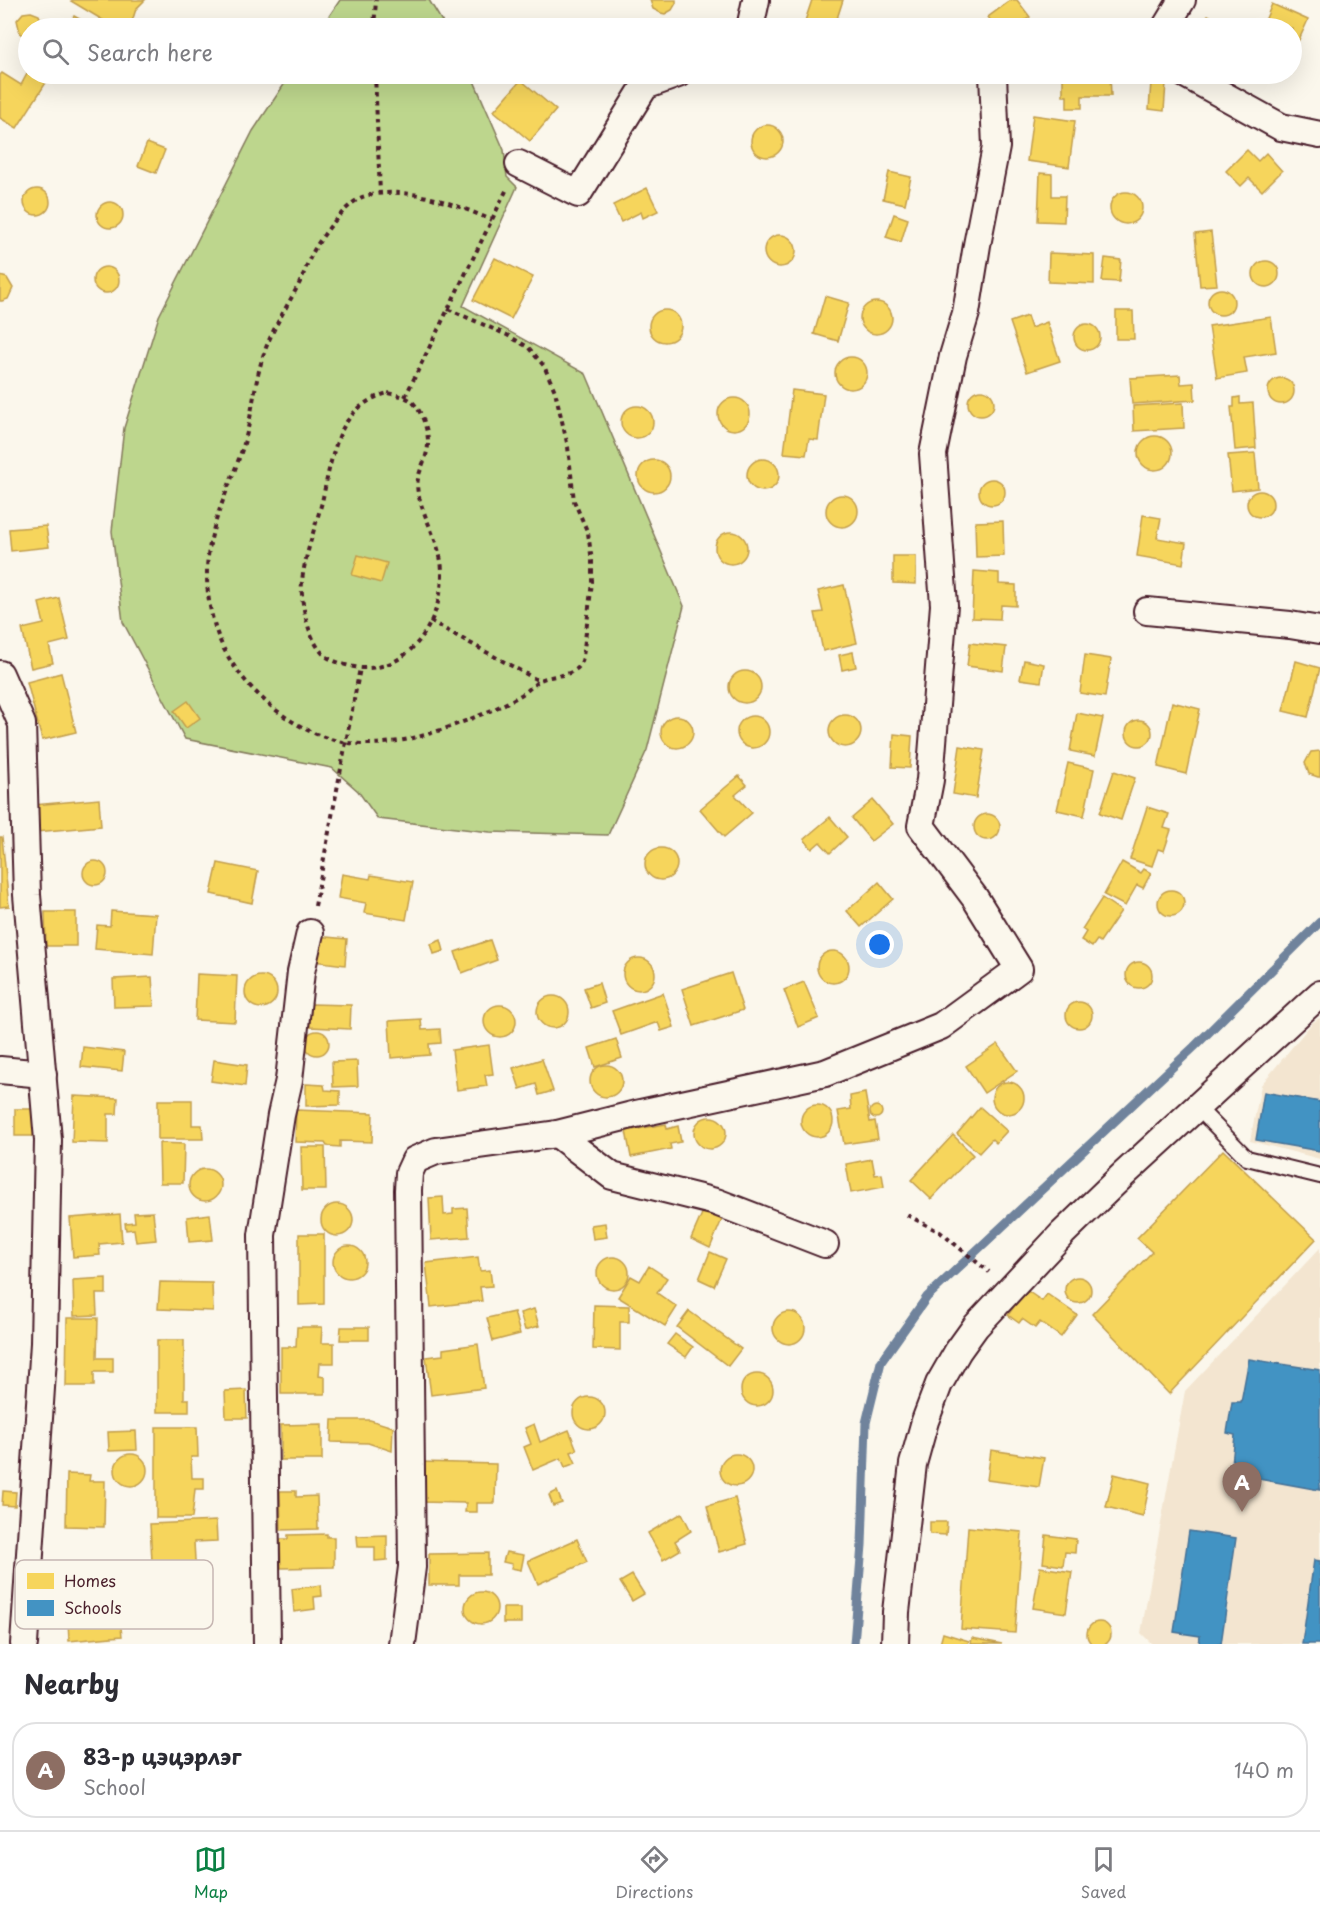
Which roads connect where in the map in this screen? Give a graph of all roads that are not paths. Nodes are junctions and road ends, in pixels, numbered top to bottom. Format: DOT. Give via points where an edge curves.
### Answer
graph roads {
  1 [pos="756,0"];
  2 [pos="1182,0"];
  3 [pos="752,18"];
  4 [pos="1171,18"];
  5 [pos="650,84"];
  6 [pos="993,84"];
  7 [pos="1203,84"];
  8 [pos="1320,135"];
  9 [pos="519,165"];
  10 [pos="1147,610"];
  11 [pos="1320,630"];
  12 [pos="0,674"];
  13 [pos="310,933"];
  14 [pos="1320,994"];
  15 [pos="0,1070"];
  16 [pos="43,1074"];
  17 [pos="1197,1107"];
  18 [pos="556,1134"];
  19 [pos="1320,1176"];
  20 [pos="825,1244"];
  21 [pos="30,1560"];
  22 [pos="25,1629"];
  23 [pos="24,1644"];
  24 [pos="267,1644"];
  25 [pos="402,1644"];
  26 [pos="895,1644"];
  1 -- 3 [label="street"];
  2 -- 4 [label="street"];
  5 -- 9 [label="street" via="645,86 578,194"];
  6 -- 18 [label="street" via="996,147 966,313 933,454 944,605 930,780 921,826 975,898 1019,969 941,1026 825,1073"];
  7 -- 8 [label="street" via="1281,127"];
  10 -- 11 [label="street"];
  12 -- 16 [label="street" via="22,724 27,895"];
  13 -- 24 [label="street" via="262,1235"];
  14 -- 17 [label="street"];
  15 -- 16 [label="street"];
  16 -- 21 [label="street" via="48,1140 44,1343"];
  17 -- 19 [label="lane" via="1247,1158"];
  17 -- 26 [label="street" via="1063,1233 976,1326 939,1384 913,1464"];
  18 -- 20 [label="street" via="612,1176 716,1202"];
  18 -- 25 [label="street" via="436,1151 415,1160 410,1173 412,1567"];
  22 -- 23 [label="street"];
}
